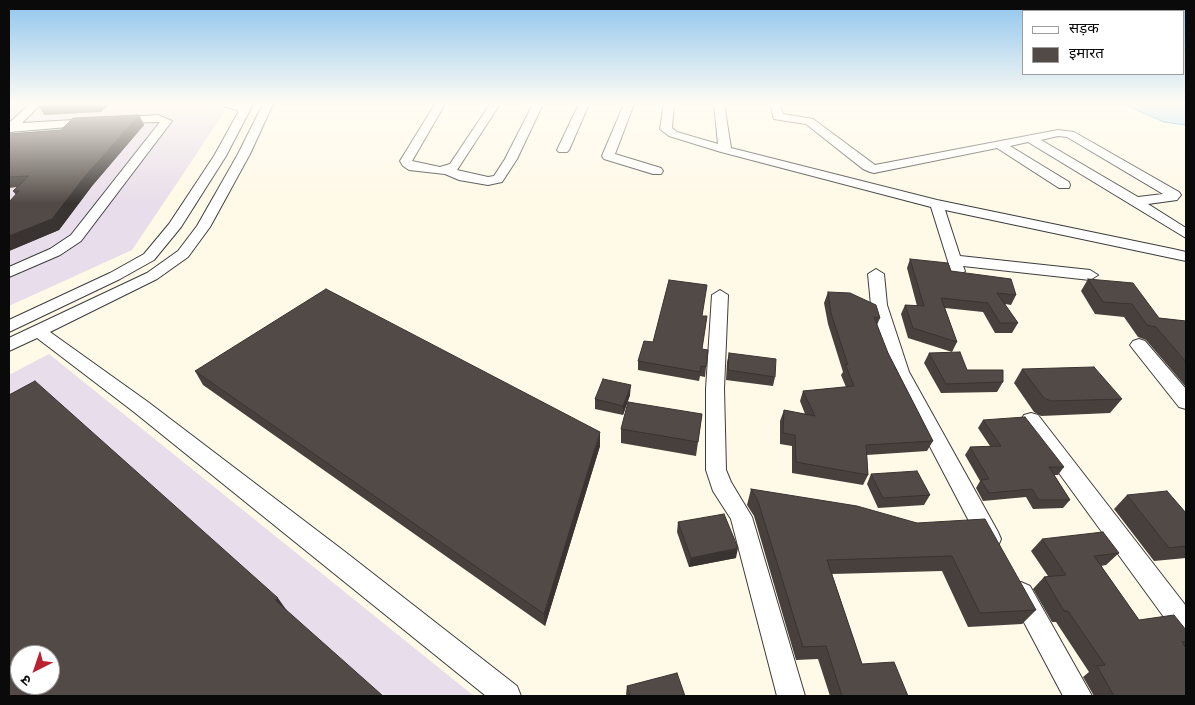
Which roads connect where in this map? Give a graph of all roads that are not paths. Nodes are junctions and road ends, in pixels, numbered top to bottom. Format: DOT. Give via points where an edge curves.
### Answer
graph roads {
  1 [pos="155,137"];
  2 [pos="230,137"];
  3 [pos="252,137"];
  4 [pos="420,137"];
  5 [pos="474,137"];
  6 [pos="522,137"];
  7 [pos="569,137"];
  8 [pos="616,137"];
  9 [pos="681,137"];
  10 [pos="724,137"];
  11 [pos="829,137"];
  12 [pos="1040,137"];
  13 [pos="1076,137"];
  14 [pos="1031,139"];
  15 [pos="1000,145"];
  16 [pos="563,150"];
  17 [pos="726,150"];
  18 [pos="447,170"];
  19 [pos="658,171"];
  20 [pos="1064,185"];
  21 [pos="1136,201"];
  22 [pos="937,204"];
  23 [pos="1186,234"];
  24 [pos="1186,257"];
  25 [pos="953,260"];
  26 [pos="9,272"];
  27 [pos="876,274"];
  28 [pos="1090,276"];
  29 [pos="959,277"];
  30 [pos="720,294"];
  31 [pos="9,328"];
  32 [pos="38,331"];
  33 [pos="9,345"];
  34 [pos="1139,345"];
  35 [pos="1185,399"];
  36 [pos="1031,420"];
  37 [pos="998,554"];
  38 [pos="1012,579"];
  39 [pos="1186,626"];
  40 [pos="507,696"];
  41 [pos="791,696"];
  42 [pos="1078,696"];
  1 -- 26 [label="street" via="76,238 55,252"];
  2 -- 31 [label="street" via="174,227 149,257"];
  3 -- 32 [label="street" via="203,227 183,254 152,276"];
  4 -- 18 [label="street" via="407,164"];
  5 -- 18 [label="street" via="454,167"];
  6 -- 18 [label="street" via="498,179 488,181 463,177"];
  7 -- 16 [label="street"];
  8 -- 19 [label="street" via="608,156"];
  9 -- 17 [label="street"];
  10 -- 17 [label="street"];
  11 -- 15 [label="street" via="874,169"];
  12 -- 14 [label="street"];
  13 -- 21 [label="street" via="1174,195"];
  14 -- 15 [label="street"];
  14 -- 21 [label="street"];
  15 -- 20 [label="street"];
  17 -- 22 [label="street"];
  21 -- 23 [label="street"];
  22 -- 24 [label="street"];
  22 -- 25 [label="street"];
  25 -- 28 [label="street"];
  25 -- 29 [label="street"];
  27 -- 37 [label="street" via="879,305 900,372"];
  30 -- 41 [label="street" via="715,389 716,470 721,485 741,517"];
  32 -- 33 [label="street"];
  32 -- 40 [label="street" via="141,407"];
  34 -- 35 [label="street"];
  36 -- 39 [label="street"];
  38 -- 42 [label="street"];
}
